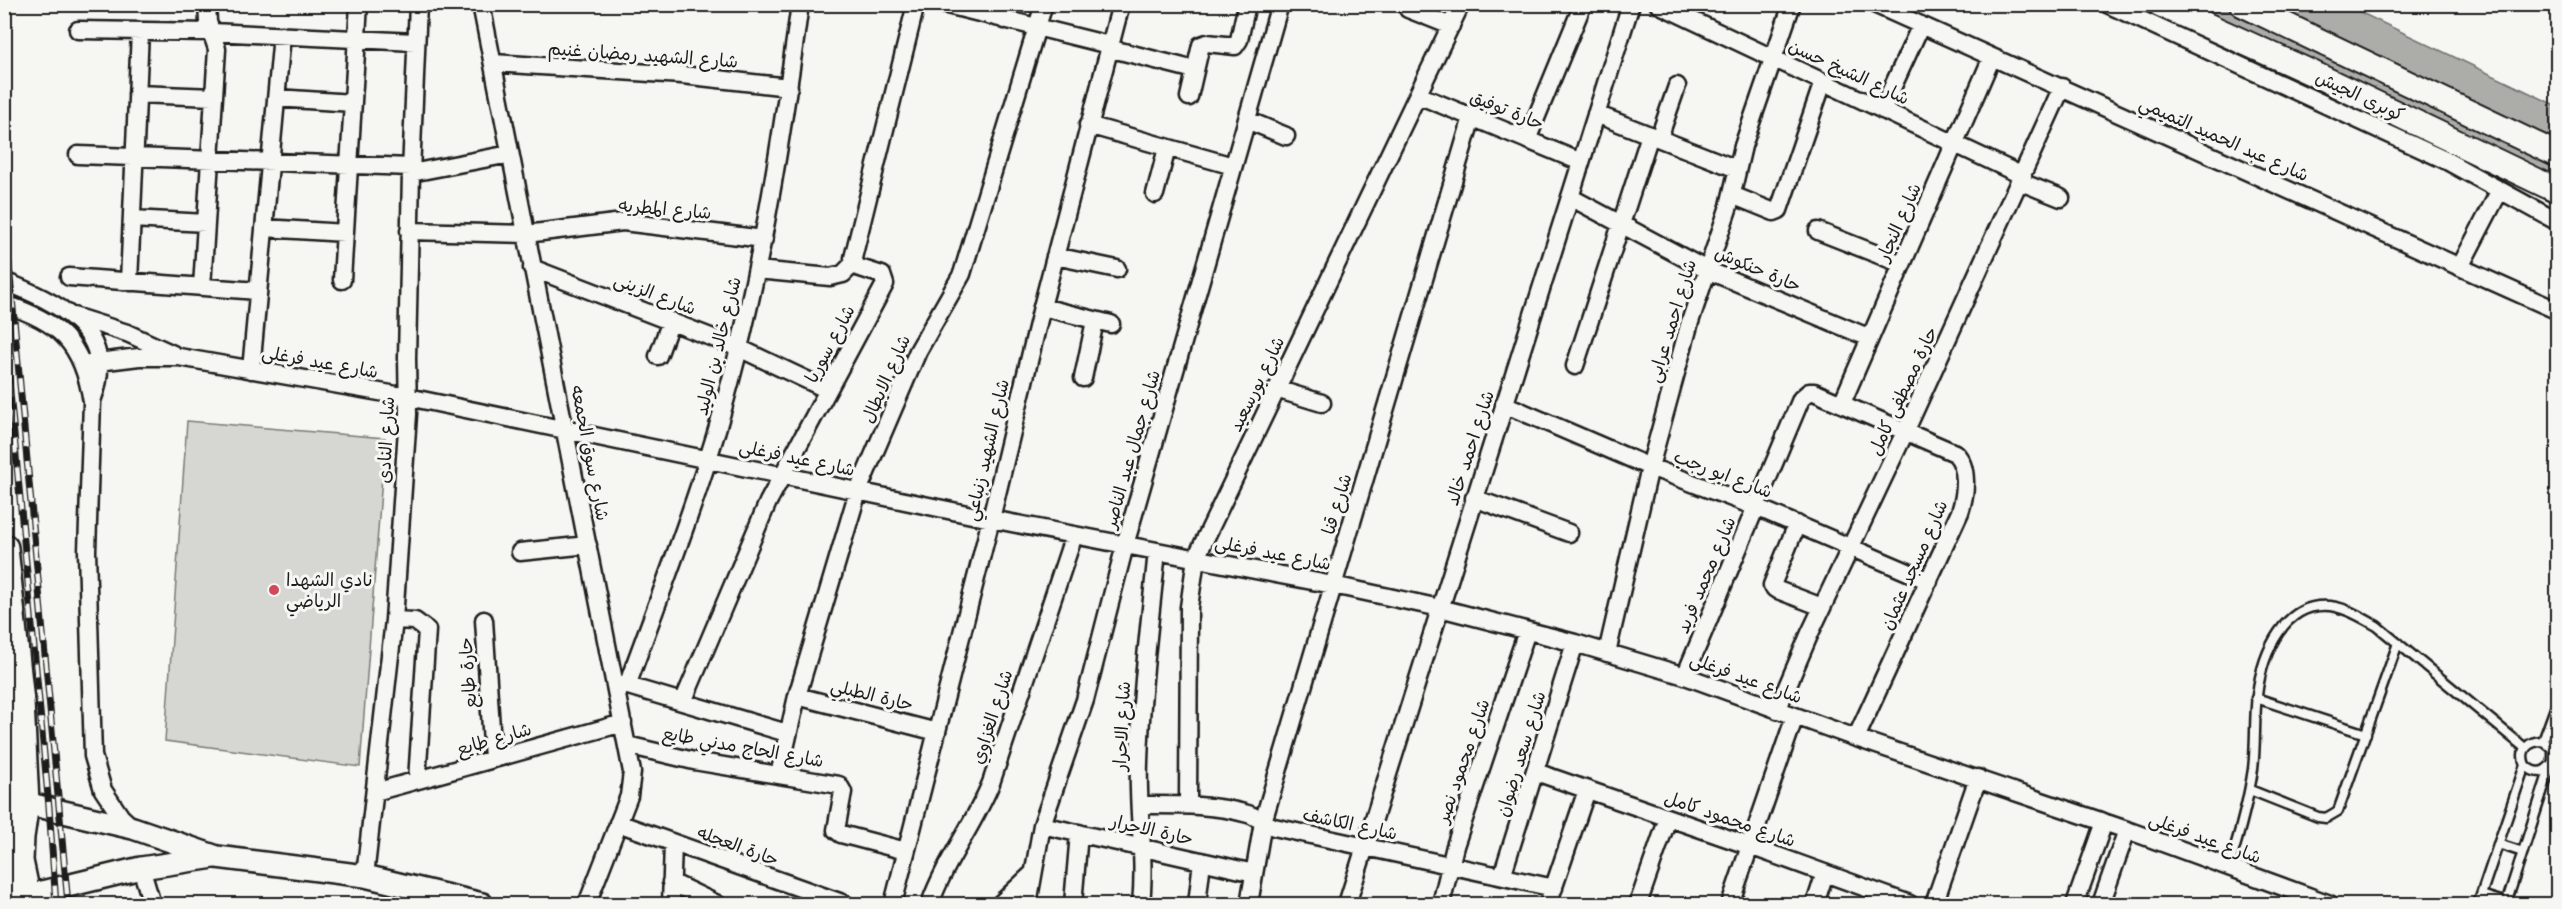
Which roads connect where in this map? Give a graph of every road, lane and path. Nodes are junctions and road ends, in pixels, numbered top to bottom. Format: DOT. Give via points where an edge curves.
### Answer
graph roads {
  1 [pos="207,4"];
  2 [pos="359,4"];
  3 [pos="418,4"];
  4 [pos="481,4"];
  5 [pos="800,4"];
  6 [pos="916,4"];
  7 [pos="943,4"];
  8 [pos="1044,4"];
  9 [pos="1120,4"];
  10 [pos="1247,4"];
  11 [pos="1280,4"];
  12 [pos="1461,4"];
  13 [pos="1583,4"];
  14 [pos="1631,4"];
  15 [pos="1658,4"];
  16 [pos="1792,4"];
  17 [pos="1874,4"];
  18 [pos="2107,4"];
  19 [pos="2160,4"];
  20 [pos="2242,4"];
  21 [pos="1408,9"];
  22 [pos="1005,12"];
  23 [pos="1921,25"];
  24 [pos="1451,26"];
  25 [pos="1036,28"];
  26 [pos="78,30"];
  27 [pos="140,31"];
  28 [pos="212,32"];
  29 [pos="282,35"];
  30 [pos="358,39"];
  31 [pos="415,42"];
  32 [pos="1109,47"];
  33 [pos="1992,57"];
  34 [pos="1773,58"];
  35 [pos="494,63"];
  36 [pos="1195,70"];
  37 [pos="1823,82"];
  38 [pos="1677,86"];
  39 [pos="789,87"];
  40 [pos="2062,87"];
  41 [pos="137,94"];
  42 [pos="1418,95"];
  43 [pos="214,97"];
  44 [pos="1189,97"];
  45 [pos="276,98"];
  46 [pos="353,103"];
  47 [pos="1882,110"];
  48 [pos="1596,114"];
  49 [pos="1472,117"];
  50 [pos="1246,120"];
  51 [pos="1088,125"];
  52 [pos="1286,136"];
  53 [pos="1655,136"];
  54 [pos="1527,140"];
  55 [pos="1954,143"];
  56 [pos="1167,148"];
  57 [pos="510,154"];
  58 [pos="2558,154"];
  59 [pos="78,155"];
  60 [pos="134,157"];
  61 [pos="210,160"];
  62 [pos="1581,162"];
  63 [pos="270,163"];
  64 [pos="349,166"];
  65 [pos="1233,166"];
  66 [pos="1737,169"];
  67 [pos="411,170"];
  68 [pos="2022,179"];
  69 [pos="2500,190"];
  70 [pos="2558,191"];
  71 [pos="1155,194"];
  72 [pos="1732,195"];
  73 [pos="1570,197"];
  74 [pos="2061,198"];
  75 [pos="132,219"];
  76 [pos="2558,222"];
  77 [pos="206,223"];
  78 [pos="1621,224"];
  79 [pos="264,228"];
  80 [pos="409,231"];
  81 [pos="1818,231"];
  82 [pos="345,233"];
  83 [pos="526,234"];
  84 [pos="764,239"];
  85 [pos="1055,256"];
  86 [pos="854,263"];
  87 [pos="1902,264"];
  88 [pos="2460,267"];
  89 [pos="532,268"];
  90 [pos="1117,269"];
  91 [pos="757,270"];
  92 [pos="1707,270"];
  93 [pos="69,277"];
  94 [pos="342,280"];
  95 [pos="4,281"];
  96 [pos="129,282"];
  97 [pos="202,287"];
  98 [pos="258,291"];
  99 [pos="4,304"];
  100 [pos="1042,307"];
  101 [pos="2558,311"];
  102 [pos="73,316"];
  103 [pos="671,321"];
  104 [pos="1870,338"];
  105 [pos="739,348"];
  106 [pos="658,356"];
  107 [pos="179,357"];
  108 [pos="90,362"];
  109 [pos="1575,366"];
  110 [pos="251,370"];
  111 [pos="1083,378"];
  112 [pos="1276,389"];
  113 [pos="828,390"];
  114 [pos="408,397"];
  115 [pos="1322,403"];
  116 [pos="1842,403"];
  117 [pos="1504,404"];
  118 [pos="566,429"];
  119 [pos="1906,430"];
  120 [pos="708,459"];
  121 [pos="1650,467"];
  122 [pos="782,475"];
  123 [pos="858,491"];
  124 [pos="1474,498"];
  125 [pos="1756,507"];
  126 [pos="991,519"];
  127 [pos="1797,524"];
  128 [pos="1569,533"];
  129 [pos="1074,535"];
  130 [pos="588,545"];
  131 [pos="1125,545"];
  132 [pos="1851,546"];
  133 [pos="4,548"];
  134 [pos="1157,551"];
  135 [pos="520,552"];
  136 [pos="1196,558"];
  137 [pos="1929,581"];
  138 [pos="1333,585"];
  139 [pos="7,592"];
  140 [pos="1822,607"];
  141 [pos="1440,608"];
  142 [pos="394,620"];
  143 [pos="484,620"];
  144 [pos="1527,631"];
  145 [pos="1575,643"];
  146 [pos="2398,643"];
  147 [pos="1607,653"];
  148 [pos="1685,676"];
  149 [pos="621,684"];
  150 [pos="797,696"];
  151 [pos="2256,698"];
  152 [pos="12,700"];
  153 [pos="2558,700"];
  154 [pos="683,702"];
  155 [pos="1777,710"];
  156 [pos="1795,716"];
  157 [pos="623,723"];
  158 [pos="2549,724"];
  159 [pos="2558,731"];
  160 [pos="937,732"];
  161 [pos="787,733"];
  162 [pos="2366,734"];
  163 [pos="1856,738"];
  164 [pos="2542,741"];
  165 [pos="627,745"];
  166 [pos="2525,748"];
  167 [pos="493,759"];
  168 [pos="2525,765"];
  169 [pos="2550,768"];
  170 [pos="1536,772"];
  171 [pos="779,775"];
  172 [pos="1978,778"];
  173 [pos="417,780"];
  174 [pos="1587,790"];
  175 [pos="2250,790"];
  176 [pos="375,792"];
  177 [pos="15,799"];
  178 [pos="1140,805"];
  179 [pos="1188,805"];
  180 [pos="1668,818"];
  181 [pos="1263,822"];
  182 [pos="2104,822"];
  183 [pos="618,823"];
  184 [pos="1042,825"];
  185 [pos="134,828"];
  186 [pos="2127,830"];
  187 [pos="4,833"];
  188 [pos="1079,833"];
  189 [pos="673,843"];
  190 [pos="2498,844"];
  191 [pos="1365,846"];
  192 [pos="1750,846"];
  193 [pos="1143,848"];
  194 [pos="906,851"];
  195 [pos="2523,852"];
  196 [pos="218,857"];
  197 [pos="1202,861"];
  198 [pos="1449,865"];
  199 [pos="2229,867"];
  200 [pos="141,868"];
  201 [pos="1033,873"];
  202 [pos="1254,873"];
  203 [pos="1825,873"];
  204 [pos="365,876"];
  205 [pos="1502,876"];
  206 [pos="671,882"];
  207 [pos="1554,888"];
  208 [pos="2481,895"];
  209 [pos="27,900"];
  210 [pos="835,903"];
  211 [pos="152,904"];
  212 [pos="482,904"];
  213 [pos="587,904"];
  214 [pos="671,904"];
  215 [pos="717,904"];
  216 [pos="893,904"];
  217 [pos="930,904"];
  218 [pos="1000,904"];
  219 [pos="1028,904"];
  220 [pos="1073,904"];
  221 [pos="1141,904"];
  222 [pos="1197,904"];
  223 [pos="1249,904"];
  224 [pos="1347,904"];
  225 [pos="1441,904"];
  226 [pos="1548,904"];
  227 [pos="1638,904"];
  228 [pos="1730,904"];
  229 [pos="1815,904"];
  230 [pos="1910,904"];
  231 [pos="1934,904"];
  232 [pos="2075,904"];
  233 [pos="2101,904"];
  234 [pos="2330,904"];
  235 [pos="2478,904"];
  236 [pos="2506,904"];
  1 -- 28 [label="street"];
  2 -- 30 [label="street"];
  3 -- 31 [label="street, شارع النادى"];
  4 -- 35 [label="street, شارع سوق الجمعه"];
  5 -- 39 [label="street, شارع خالد بن الوليد"];
  6 -- 86 [label="street"];
  7 -- 22 [label="street"];
  8 -- 25 [label="street, شارع الابطال"];
  9 -- 32 [label="street, شارع الشهيد زنباعي"];
  10 -- 36 [label="street" via="1238,44 1232,47 1204,43"];
  11 -- 50 [label="street, شارع جمال عبد الناصر"];
  12 -- 24 [label="street, شارع بورسعيد"];
  13 -- 54 [label="street"];
  14 -- 48 [label="street, شارع احمد خالد"];
  15 -- 34 [label="street, شارع الشيخ حسن"];
  16 -- 34 [label="street, شارع احمد عرابى"];
  17 -- 23 [label="street, شارع عبد الحميد التميمي"];
  18 -- 69 [label="street" via="2445,160"];
  19 -- 70 [label="main road, كوبرى الجيش"];
  20 -- 58 [label="main road, كوبرى الجيش"];
  21 -- 24 [label="street"];
  22 -- 25 [label="street"];
  23 -- 33 [label="street, شارع عبد الحميد التميمي"];
  23 -- 47 [label="street"];
  24 -- 42 [label="street, شارع بورسعيد"];
  25 -- 32 [label="street"];
  25 -- 123 [label="street, شارع الابطال" via="962,274 921,345"];
  26 -- 27 [label="street"];
  27 -- 28 [label="street"];
  27 -- 41 [label="street"];
  28 -- 29 [label="street"];
  28 -- 43 [label="street" via="217,49"];
  29 -- 30 [label="street"];
  29 -- 45 [label="street"];
  30 -- 31 [label="street"];
  30 -- 46 [label="street"];
  31 -- 67 [label="street, شارع النادى"];
  32 -- 36 [label="street"];
  32 -- 51 [label="street, شارع الشهيد زنباعي"];
  33 -- 40 [label="street, شارع عبد الحميد التميمي"];
  33 -- 55 [label="street, شارع النجار"];
  34 -- 37 [label="street, شارع الشيخ حسن"];
  34 -- 66 [label="street, شارع احمد عرابى"];
  35 -- 39 [label="street, شارع الشهيد رمضان غنيم" via="682,75"];
  35 -- 57 [label="street, شارع سوق الجمعه"];
  36 -- 44 [label="street"];
  37 -- 47 [label="street, شارع الشيخ حسن"];
  37 -- 72 [label="street" via="1779,210 1774,212"];
  38 -- 53 [label="street"];
  39 -- 84 [label="street, شارع خالد بن الوليد"];
  40 -- 68 [label="street, حارة مصطفى كامل"];
  40 -- 88 [label="street, شارع عبد الحميد التميمي"];
  41 -- 43 [label="street"];
  41 -- 60 [label="street"];
  42 -- 49 [label="street, حارة توفيق"];
  42 -- 112 [label="street, شارع بورسعيد"];
  43 -- 61 [label="street"];
  45 -- 46 [label="street"];
  45 -- 63 [label="street"];
  46 -- 64 [label="street"];
  47 -- 55 [label="street, شارع الشيخ حسن"];
  48 -- 53 [label="street"];
  48 -- 62 [label="street, شارع احمد خالد"];
  49 -- 54 [label="street, حارة توفيق"];
  49 -- 138 [label="street, شارع قنا"];
  50 -- 52 [label="street"];
  50 -- 65 [label="street, شارع جمال عبد الناصر"];
  51 -- 56 [label="street"];
  51 -- 85 [label="street, شارع الشهيد زنباعي"];
  53 -- 66 [label="street"];
  53 -- 78 [label="street"];
  54 -- 62 [label="street, حارة توفيق"];
  55 -- 68 [label="street, شارع الشيخ حسن"];
  55 -- 87 [label="street, شارع النجار"];
  56 -- 65 [label="street"];
  56 -- 71 [label="street"];
  57 -- 67 [label="street"];
  57 -- 83 [label="street, شارع سوق الجمعه"];
  59 -- 60 [label="street"];
  60 -- 61 [label="street"];
  60 -- 75 [label="street"];
  61 -- 63 [label="street"];
  61 -- 77 [label="street"];
  62 -- 73 [label="street, شارع احمد خالد"];
  63 -- 64 [label="street"];
  63 -- 79 [label="street"];
  64 -- 67 [label="street"];
  64 -- 82 [label="street"];
  65 -- 131 [label="street, شارع جمال عبد الناصر"];
  66 -- 72 [label="street, شارع احمد عرابى"];
  67 -- 80 [label="street, شارع النادى"];
  68 -- 74 [label="street, شارع الشيخ حسن"];
  68 -- 119 [label="street, حارة مصطفى كامل"];
  69 -- 76 [label="street"];
  69 -- 88 [label="street"];
  72 -- 92 [label="street, شارع احمد عرابى"];
  73 -- 78 [label="street, حارة حنكوش"];
  73 -- 117 [label="street, شارع احمد خالد"];
  75 -- 77 [label="street"];
  75 -- 96 [label="street"];
  77 -- 97 [label="street"];
  78 -- 92 [label="street, حارة حنكوش"];
  78 -- 109 [label="street"];
  79 -- 82 [label="street"];
  79 -- 98 [label="street"];
  80 -- 83 [label="street, شارع المطريه"];
  80 -- 114 [label="street, شارع النادى"];
  81 -- 87 [label="street"];
  82 -- 94 [label="street"];
  83 -- 84 [label="street, شارع المطريه" via="623,222"];
  83 -- 89 [label="street, شارع سوق الجمعه"];
  84 -- 91 [label="street, شارع خالد بن الوليد"];
  85 -- 90 [label="street"];
  85 -- 100 [label="street, شارع الشهيد زنباعي"];
  86 -- 91 [label="street" via="843,274 830,277"];
  86 -- 113 [label="street, شارع سوريا" via="882,275 886,281"];
  87 -- 104 [label="street, شارع النجار"];
  88 -- 101 [label="street, شارع عبد الحميد التميمي"];
  89 -- 103 [label="street, شارع الزينى"];
  89 -- 118 [label="street, شارع سوق الجمعه"];
  91 -- 105 [label="street, شارع خالد بن الوليد"];
  92 -- 104 [label="street, حارة حنكوش"];
  92 -- 121 [label="street, شارع احمد عرابى"];
  93 -- 96 [label="street"];
  95 -- 102 [label="street"];
  96 -- 97 [label="street"];
  97 -- 98 [label="street"];
  98 -- 110 [label="street"];
  99 -- 108 [label="street" via="57,327"];
  100 -- 111 [label="street" via="1103,322"];
  100 -- 126 [label="street, شارع الشهيد زنباعي"];
  102 -- 107 [label="street, شارع عيد فرغلى" via="127,333"];
  102 -- 108 [label="street" via="91,338"];
  103 -- 105 [label="street, شارع الزينى"];
  103 -- 106 [label="street"];
  104 -- 116 [label="street, شارع النجار"];
  105 -- 113 [label="street, شارع الزينى"];
  105 -- 120 [label="street, شارع خالد بن الوليد"];
  107 -- 108 [label="street, شارع عيد فرغلى"];
  107 -- 110 [label="street, شارع عيد فرغلى"];
  108 -- 185 [label="street" via="87,551 93,756 103,790 121,817"];
  110 -- 114 [label="street, شارع عيد فرغلى"];
  112 -- 115 [label="street"];
  112 -- 136 [label="street, شارع بورسعيد"];
  113 -- 122 [label="street, شارع سوريا"];
  114 -- 118 [label="street, شارع عيد فرغلى"];
  114 -- 142 [label="street, شارع النادى"];
  116 -- 119 [label="street, شارع مسجد عثمان"];
  116 -- 125 [label="street, شارع محمد فريد" via="1814,392 1804,395"];
  117 -- 121 [label="street, شارع ابو رجب"];
  117 -- 124 [label="street, شارع احمد خالد"];
  118 -- 120 [label="street, شارع عيد فرغلى"];
  118 -- 130 [label="street, شارع سوق الجمعه"];
  119 -- 132 [label="street, حارة مصطفى كامل"];
  119 -- 137 [label="street, شارع مسجد عثمان" via="1955,453 1963,473 1965,491 1960,512"];
  120 -- 122 [label="street, شارع عيد فرغلى"];
  120 -- 149 [label="street, شارع خالد بن الوليد"];
  121 -- 125 [label="street, شارع ابو رجب"];
  121 -- 147 [label="street, شارع احمد عرابى"];
  122 -- 123 [label="street, شارع عيد فرغلى"];
  122 -- 154 [label="street, شارع سوريا"];
  123 -- 126 [label="street, شارع عيد فرغلى"];
  123 -- 150 [label="street, شارع الابطال"];
  124 -- 128 [label="street"];
  124 -- 141 [label="street, شارع احمد خالد"];
  125 -- 127 [label="street, شارع ابو رجب"];
  125 -- 148 [label="street, شارع محمد فريد"];
  126 -- 129 [label="street, شارع عيد فرغلى"];
  126 -- 160 [label="street, شارع الشهيد زنباعي"];
  127 -- 132 [label="street, شارع ابو رجب"];
  127 -- 140 [label="street" via="1772,585"];
  129 -- 131 [label="street, شارع عيد فرغلى"];
  129 -- 217 [label="street, شارع الغزاوي" via="991,783"];
  130 -- 135 [label="street"];
  130 -- 149 [label="street, شارع سوق الجمعه"];
  131 -- 134 [label="street, شارع عيد فرغلى"];
  131 -- 184 [label="street, شارع جمال عبد الناصر" via="1085,700"];
  132 -- 137 [label="street, شارع ابو رجب"];
  132 -- 140 [label="street, حارة مصطفى كامل"];
  133 -- 139 [label="main road"];
  134 -- 136 [label="street, شارع عيد فرغلى"];
  134 -- 178 [label="street, شارع الاحرار" via="1142,698"];
  136 -- 138 [label="street, شارع عيد فرغلى"];
  136 -- 179 [label="street, شارع بورسعيد" via="1189,607"];
  137 -- 163 [label="street, شارع مسجد عثمان"];
  138 -- 141 [label="street, شارع عيد فرغلى"];
  138 -- 181 [label="street, شارع قنا"];
  139 -- 152 [label="main road"];
  140 -- 155 [label="street, حارة مصطفى كامل"];
  141 -- 144 [label="street, شارع عيد فرغلى"];
  141 -- 191 [label="street, شارع احمد خالد"];
  142 -- 173 [label="street" via="416,621 428,630"];
  142 -- 176 [label="street, شارع النادى"];
  143 -- 167 [label="street, حارة طابع"];
  144 -- 145 [label="street, شارع عيد فرغلى"];
  144 -- 198 [label="street, شارع محمود نصر"];
  145 -- 147 [label="street, شارع عيد فرغلى"];
  145 -- 170 [label="street, شارع سعد رضوان"];
  146 -- 151 [label="lane" via="2377,626 2334,606 2298,613 2273,640"];
  146 -- 162 [label="lane"];
  146 -- 166 [label="lane"];
  147 -- 148 [label="street, شارع عيد فرغلى"];
  148 -- 155 [label="street, شارع عيد فرغلى"];
  149 -- 154 [label="street"];
  149 -- 157 [label="street, شارع سوق الجمعه"];
  150 -- 160 [label="street, حارة الطبلي"];
  150 -- 161 [label="street, شارع الابطال"];
  151 -- 162 [label="lane"];
  151 -- 175 [label="lane"];
  152 -- 177 [label="main road"];
  153 -- 158 [label="lane"];
  154 -- 161 [label="street"];
  155 -- 156 [label="street, شارع عيد فرغلى"];
  156 -- 163 [label="street, شارع عيد فرغلى"];
  156 -- 192 [label="street"];
  157 -- 165 [label="street, شارع سوق الجمعه"];
  157 -- 167 [label="street, شارع طايع"];
  158 -- 159 [label="lane"];
  158 -- 164 [label="lane"];
  160 -- 194 [label="street, شارع الشهيد زنباعي"];
  161 -- 171 [label="street, شارع الابطال"];
  162 -- 175 [label="lane" via="2338,811 2332,816 2318,817"];
  163 -- 172 [label="street, شارع عيد فرغلى"];
  164 -- 166 [label="lane" via="2529,743"];
  164 -- 169 [label="lane" via="2553,749"];
  165 -- 171 [label="street, شارع الحاج مدني طايع"];
  165 -- 183 [label="street, شارع سوق الجمعه" via="632,780"];
  166 -- 168 [label="lane"];
  167 -- 173 [label="street, شارع طايع"];
  168 -- 169 [label="lane" via="2536,773"];
  168 -- 190 [label="lane"];
  169 -- 195 [label="lane"];
  170 -- 174 [label="street, شارع محمود كامل"];
  170 -- 205 [label="street, شارع سعد رضوان"];
  171 -- 194 [label="street, شارع الحاج مدني طايع" via="839,785 843,792 836,830"];
  172 -- 182 [label="street, شارع عيد فرغلى"];
  172 -- 231 [label="street"];
  173 -- 176 [label="street, شارع طايع"];
  174 -- 180 [label="street, شارع محمود كامل"];
  174 -- 207 [label="street"];
  175 -- 199 [label="lane"];
  176 -- 204 [label="street, شارع النادى"];
  177 -- 185 [label="street"];
  177 -- 187 [label="street"];
  177 -- 209 [label="main road" via="19,861"];
  178 -- 179 [label="street, شارع الكاشف"];
  178 -- 193 [label="street, شارع الاحرار"];
  179 -- 181 [label="street, شارع الكاشف" via="1246,814"];
  180 -- 192 [label="street, شارع محمود كامل"];
  180 -- 227 [label="street"];
  181 -- 191 [label="street, شارع الكاشف"];
  181 -- 202 [label="street, شارع قنا"];
  182 -- 186 [label="street, شارع عيد فرغلى"];
  182 -- 232 [label="street"];
  183 -- 189 [label="street, حارة العجله"];
  183 -- 213 [label="street, شارع سوق الجمعه"];
  184 -- 188 [label="street, حارة الاحرار"];
  184 -- 201 [label="street, شارع جمال عبد الناصر"];
  185 -- 196 [label="street"];
  186 -- 199 [label="street, شارع عيد فرغلى"];
  186 -- 233 [label="street"];
  188 -- 193 [label="street, حارة الاحرار"];
  188 -- 220 [label="street"];
  189 -- 206 [label="street"];
  189 -- 210 [label="street, حارة العجله"];
  190 -- 195 [label="lane"];
  190 -- 208 [label="lane"];
  191 -- 198 [label="street, شارع الكاشف"];
  191 -- 224 [label="street, شارع احمد خالد"];
  192 -- 203 [label="street, شارع محمود كامل"];
  192 -- 228 [label="street"];
  193 -- 197 [label="street, حارة الاحرار"];
  193 -- 221 [label="street, شارع الاحرار"];
  194 -- 216 [label="street, شارع الشهيد زنباعي"];
  195 -- 236 [label="lane"];
  196 -- 200 [label="street"];
  196 -- 204 [label="street"];
  197 -- 202 [label="street, حارة الاحرار"];
  197 -- 222 [label="street"];
  198 -- 205 [label="street, شارع الكاشف"];
  198 -- 225 [label="street, شارع محمود نصر"];
  199 -- 234 [label="street, شارع عيد فرغلى"];
  200 -- 209 [label="street"];
  200 -- 211 [label="street"];
  201 -- 218 [label="street"];
  201 -- 219 [label="street, شارع جمال عبد الناصر"];
  202 -- 223 [label="street, شارع قنا"];
  203 -- 229 [label="street"];
  203 -- 230 [label="street, شارع محمود كامل"];
  204 -- 212 [label="street"];
  205 -- 207 [label="street, شارع الكاشف"];
  206 -- 214 [label="street"];
  206 -- 215 [label="street"];
  207 -- 226 [label="street"];
  208 -- 235 [label="lane"];
  208 -- 236 [label="lane"];
}
